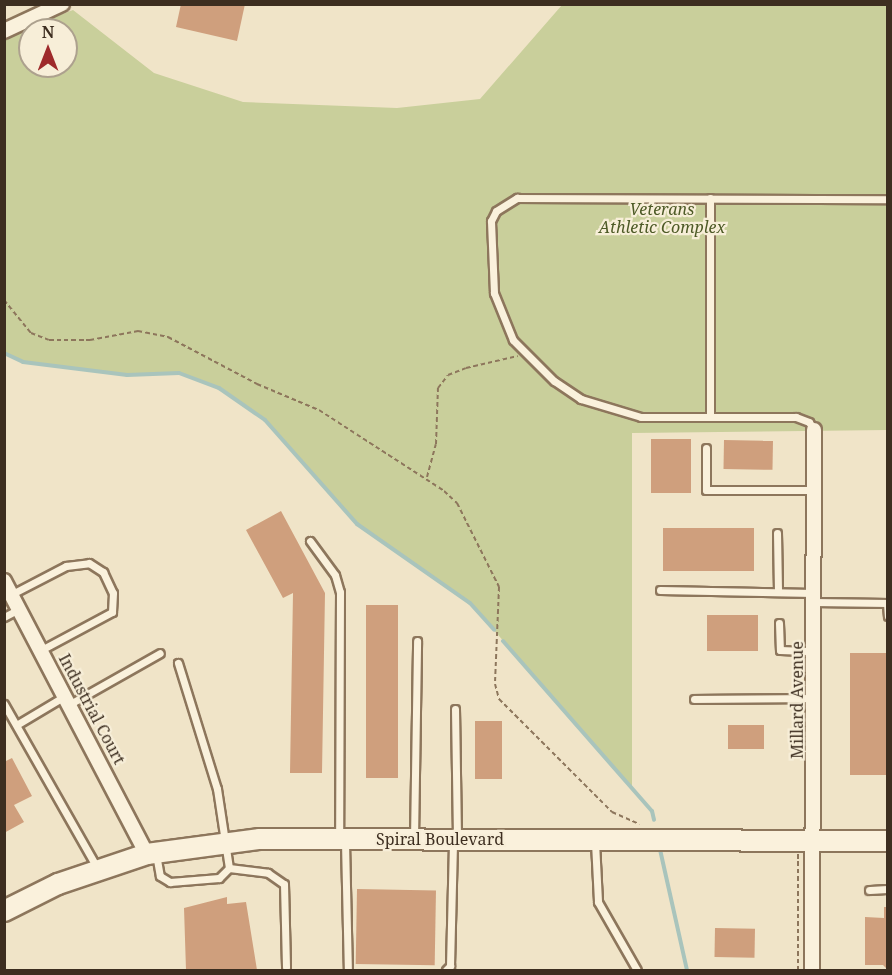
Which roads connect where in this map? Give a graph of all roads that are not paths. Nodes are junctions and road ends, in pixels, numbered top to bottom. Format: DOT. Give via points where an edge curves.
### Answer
graph roads {
  1 [pos="62,4"];
  2 [pos="4,30"];
  3 [pos="710,198"];
  4 [pos="888,199"];
  5 [pos="710,417"];
  6 [pos="814,430"];
  7 [pos="705,448"];
  8 [pos="814,490"];
  9 [pos="777,533"];
  10 [pos="310,541"];
  11 [pos="4,581"];
  12 [pos="660,590"];
  13 [pos="778,592"];
  14 [pos="12,594"];
  15 [pos="813,598"];
  16 [pos="887,603"];
  17 [pos="19,609"];
  18 [pos="888,616"];
  19 [pos="4,617"];
  20 [pos="779,623"];
  21 [pos="417,640"];
  22 [pos="42,650"];
  23 [pos="813,651"];
  24 [pos="160,653"];
  25 [pos="178,663"];
  26 [pos="813,698"];
  27 [pos="694,699"];
  28 [pos="68,700"];
  29 [pos="4,704"];
  30 [pos="455,709"];
  31 [pos="18,724"];
  32 [pos="342,839"];
  33 [pos="414,839"];
  34 [pos="455,839"];
  35 [pos="595,840"];
  36 [pos="805,840"];
  37 [pos="888,841"];
  38 [pos="225,842"];
  39 [pos="151,853"];
  40 [pos="229,868"];
  41 [pos="98,870"];
  42 [pos="869,890"];
  43 [pos="888,890"];
  44 [pos="4,911"];
  45 [pos="286,966"];
  46 [pos="348,970"];
  47 [pos="446,970"];
  48 [pos="637,970"];
  49 [pos="812,970"];
  1 -- 2 [label="street"];
  3 -- 4 [label="lane"];
  3 -- 5 [label="lane"];
  3 -- 5 [label="lane" via="517,198 506,203 491,221 494,293 513,340 524,354 581,399 611,412 641,417"];
  5 -- 6 [label="lane" via="796,417 809,422"];
  6 -- 8 [label="street, Millard Avenue"];
  7 -- 8 [label="lane" via="706,490"];
  8 -- 15 [label="street, Millard Avenue"];
  9 -- 13 [label="lane"];
  10 -- 32 [label="lane" via="335,575 340,592"];
  11 -- 14 [label="street, Industrial Court"];
  12 -- 13 [label="lane"];
  13 -- 15 [label="lane"];
  14 -- 17 [label="street, Industrial Court"];
  14 -- 22 [label="lane" via="66,566 89,563 103,572 114,593 112,612"];
  15 -- 16 [label="lane"];
  15 -- 23 [label="street, Millard Avenue"];
  16 -- 18 [label="lane"];
  17 -- 19 [label="lane"];
  17 -- 22 [label="street, Industrial Court"];
  20 -- 23 [label="lane" via="780,650"];
  21 -- 33 [label="lane"];
  22 -- 28 [label="street, Industrial Court"];
  23 -- 26 [label="street, Millard Avenue"];
  24 -- 28 [label="lane"];
  25 -- 38 [label="lane" via="217,789"];
  26 -- 27 [label="lane"];
  26 -- 36 [label="street, Millard Avenue"];
  28 -- 31 [label="lane"];
  28 -- 39 [label="street, Industrial Court"];
  29 -- 31 [label="lane"];
  30 -- 34 [label="lane"];
  31 -- 41 [label="lane"];
  32 -- 33 [label="street, Spiral Boulevard"];
  32 -- 38 [label="street, Spiral Boulevard"];
  32 -- 46 [label="lane"];
  33 -- 34 [label="street, Spiral Boulevard"];
  34 -- 35 [label="street, Spiral Boulevard"];
  34 -- 47 [label="lane" via="450,966"];
  35 -- 36 [label="street, Spiral Boulevard"];
  35 -- 48 [label="lane" via="598,902"];
  36 -- 37 [label="street, Spiral Boulevard"];
  36 -- 49 [label="street, Millard Avenue"];
  38 -- 39 [label="street, Spiral Boulevard"];
  38 -- 40 [label="lane"];
  39 -- 40 [label="lane" via="160,876 170,882 219,878"];
  39 -- 41 [label="street, Spiral Boulevard"];
  40 -- 45 [label="lane" via="268,873 284,884"];
  41 -- 44 [label="street, Spiral Boulevard" via="58,884"];
  42 -- 43 [label="lane"];
}
